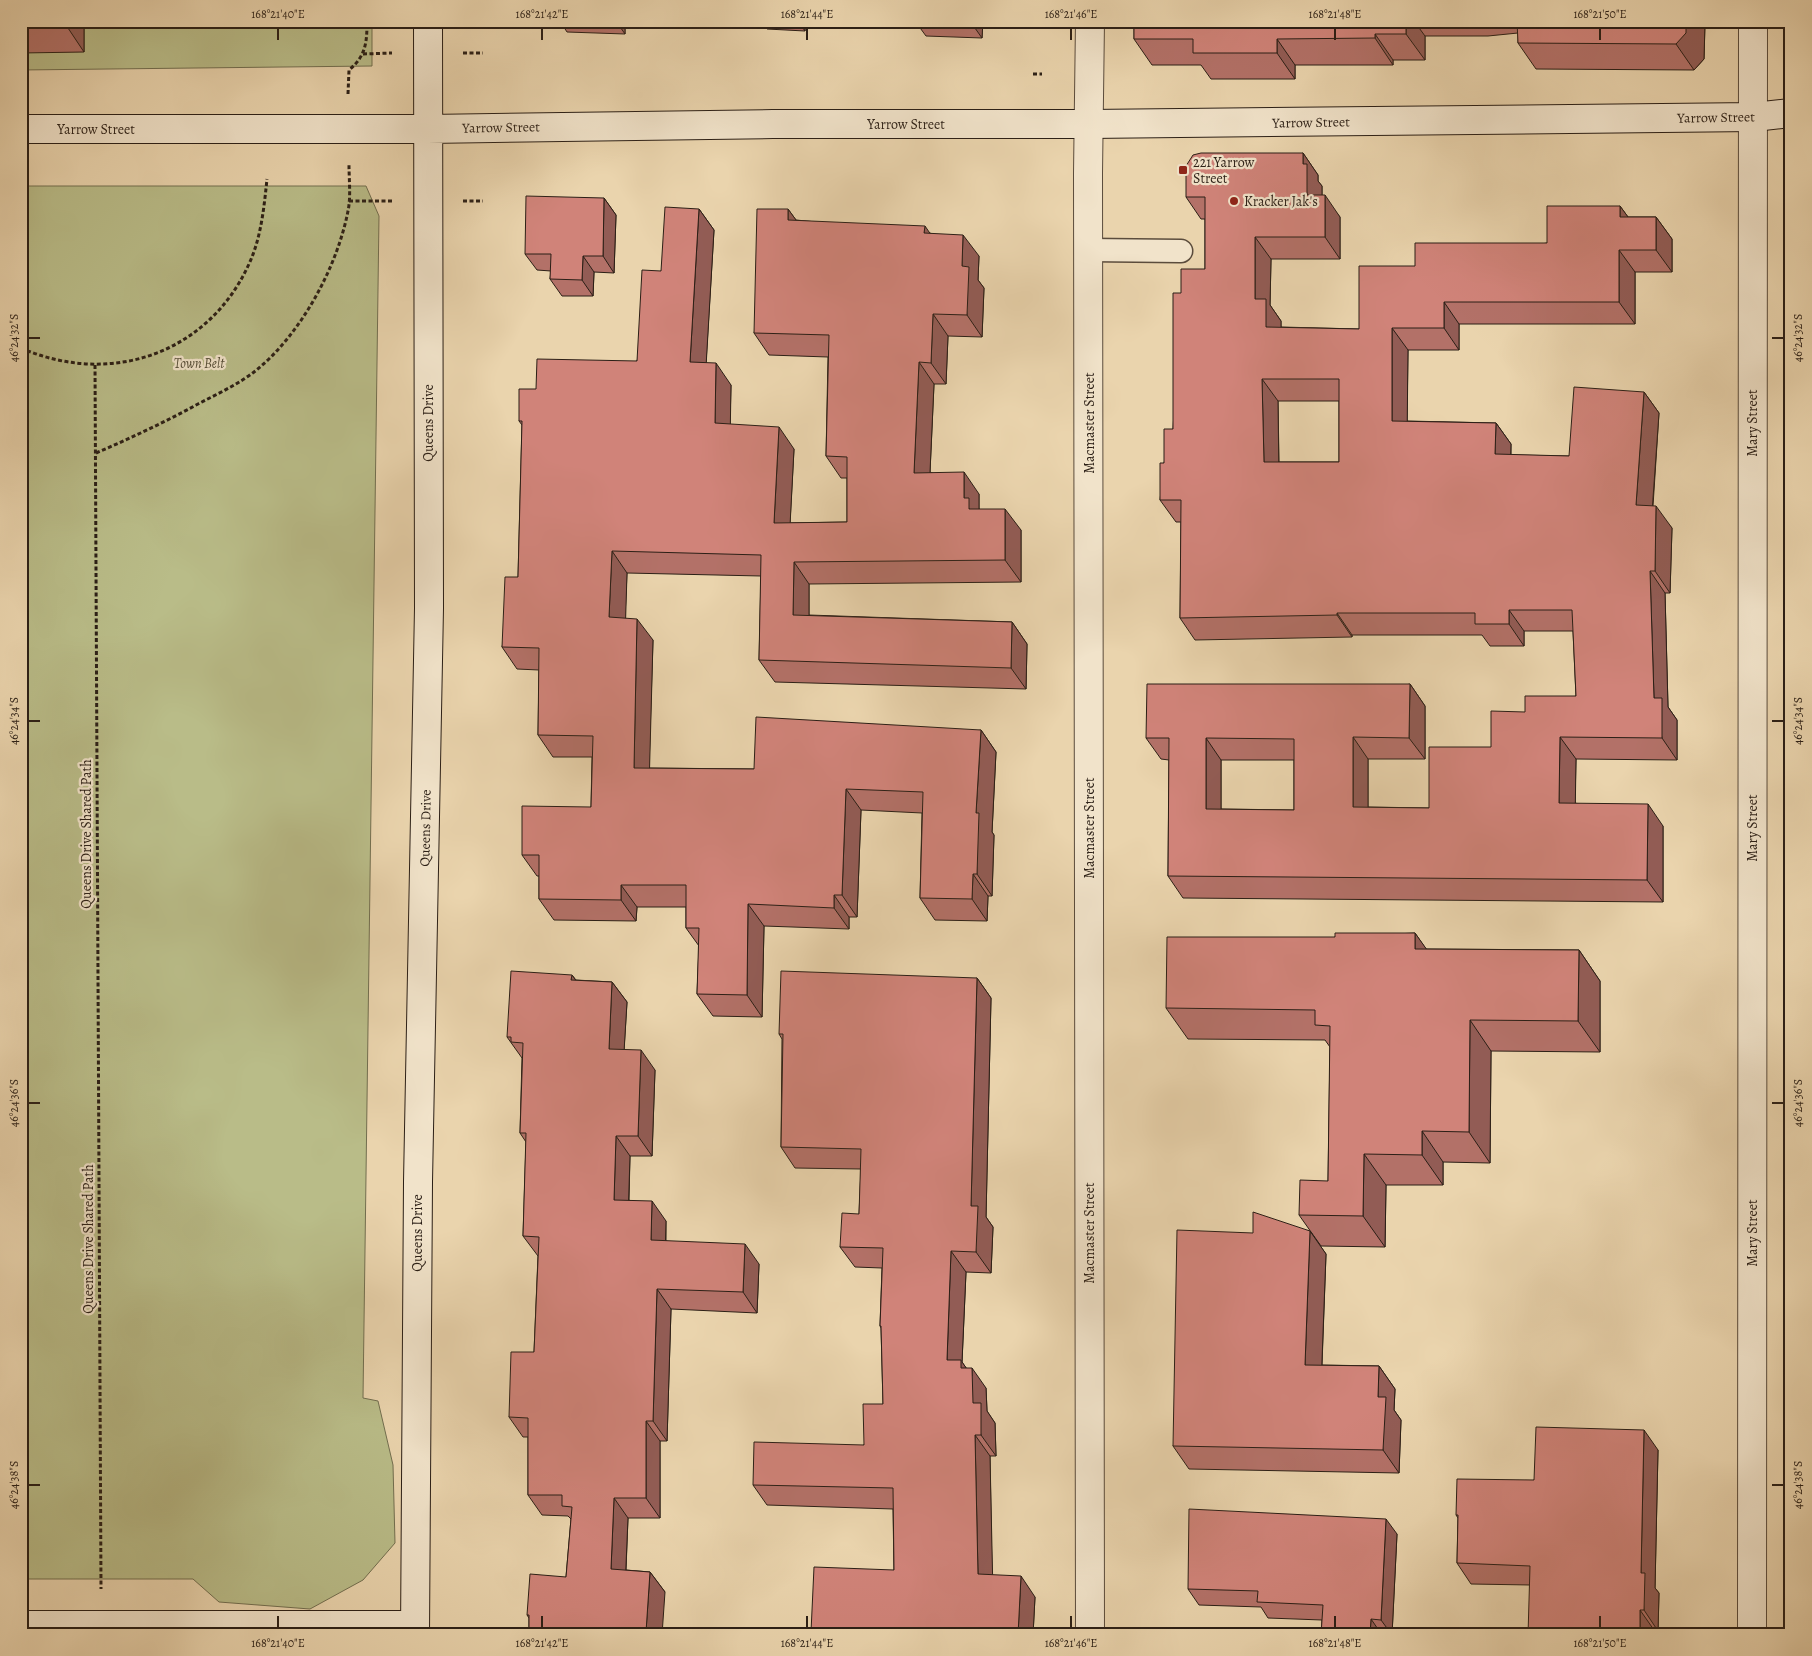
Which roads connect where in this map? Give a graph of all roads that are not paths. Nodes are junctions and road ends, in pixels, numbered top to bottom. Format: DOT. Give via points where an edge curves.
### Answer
graph roads {
  1 [pos="428,21"];
  2 [pos="1090,21"];
  3 [pos="1753,21"];
  4 [pos="1791,113"];
  5 [pos="1754,118"];
  6 [pos="1089,124"];
  7 [pos="428,128"];
  8 [pos="21,129"];
  9 [pos="1089,250"];
  10 [pos="1181,251"];
  11 [pos="21,1625"];
  12 [pos="415,1630"];
  13 [pos="1090,1635"];
  14 [pos="1752,1635"];
  1 -- 7 [label="street, Queens Drive"];
  2 -- 6 [label="street, Macmaster Street"];
  3 -- 5 [label="street, Mary Street"];
  4 -- 5 [label="street, Yarrow Street"];
  5 -- 6 [label="street, Yarrow Street"];
  5 -- 14 [label="street, Mary Street"];
  6 -- 7 [label="street, Yarrow Street"];
  6 -- 9 [label="street, Macmaster Street"];
  7 -- 8 [label="street, Yarrow Street"];
  7 -- 12 [label="street, Queens Drive" via="429,608 418,1172"];
  9 -- 10 [label="lane"];
  9 -- 13 [label="street, Macmaster Street"];
  11 -- 12 [label="street"];
}
